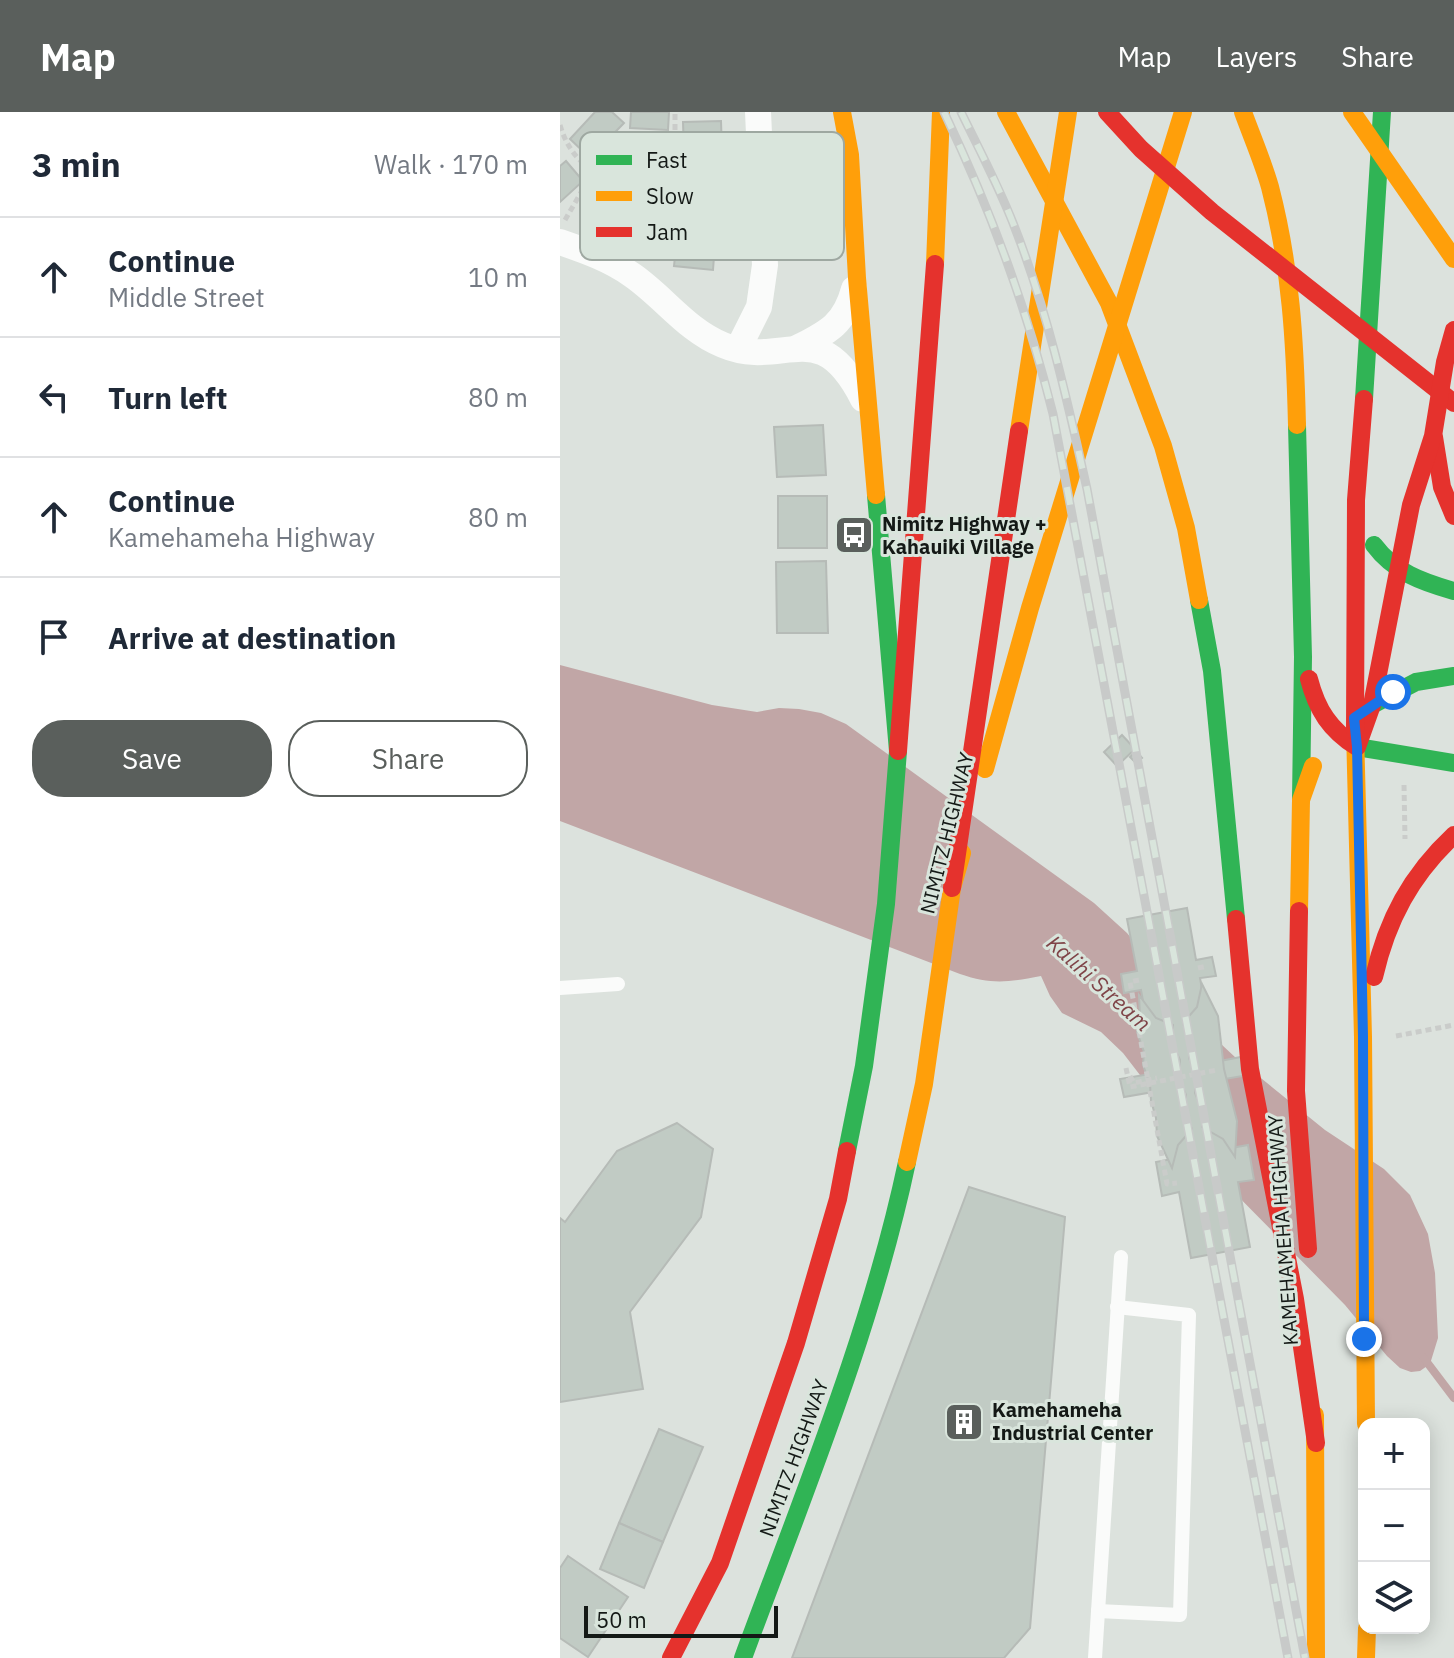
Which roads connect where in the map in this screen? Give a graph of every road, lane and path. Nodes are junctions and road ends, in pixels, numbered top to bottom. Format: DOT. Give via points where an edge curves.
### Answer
graph roads {
  1 [pos="758,112"];
  2 [pos="842,112"];
  3 [pos="941,112"];
  4 [pos="1006,112"];
  5 [pos="1068,112"];
  6 [pos="1107,112"];
  7 [pos="1183,112"];
  8 [pos="1243,112"];
  9 [pos="1352,112"];
  10 [pos="1382,112"];
  11 [pos="560,125"];
  12 [pos="759,132"];
  13 [pos="580,160"];
  14 [pos="958,173"];
  15 [pos="580,194"];
  16 [pos="560,228"];
  17 [pos="560,242"];
  18 [pos="580,249"];
  19 [pos="1454,259"];
  20 [pos="608,260"];
  21 [pos="765,260"];
  22 [pos="857,278"];
  23 [pos="934,295"];
  24 [pos="1454,330"];
  25 [pos="799,347"];
  26 [pos="738,349"];
  27 [pos="1454,403"];
  28 [pos="868,409"];
  29 [pos="1433,436"];
  30 [pos="1356,500"];
  31 [pos="1454,516"];
  32 [pos="1397,570"];
  33 [pos="1454,591"];
  34 [pos="1303,657"];
  35 [pos="1454,676"];
  36 [pos="1372,705"];
  37 [pos="1354,718"];
  38 [pos="1336,734"];
  39 [pos="1357,747"];
  40 [pos="898,751"];
  41 [pos="1454,763"];
  42 [pos="978,767"];
  43 [pos="1404,774"];
  44 [pos="1301,800"];
  45 [pos="1454,835"];
  46 [pos="1405,849"];
  47 [pos="1207,966"];
  48 [pos="1198,968"];
  49 [pos="1139,980"];
  50 [pos="618,984"];
  51 [pos="560,988"];
  52 [pos="1363,1037"];
  53 [pos="1126,1068"];
  54 [pos="1157,1078"];
  55 [pos="1177,1183"];
  56 [pos="1121,1257"];
  57 [pos="1117,1307"];
  58 [pos="1366,1418"];
  59 [pos="1316,1443"];
  60 [pos="1098,1611"];
  61 [pos="1367,1634"];
  62 [pos="671,1658"];
  63 [pos="743,1658"];
  64 [pos="1095,1658"];
  65 [pos="1316,1658"];
  66 [pos="1366,1658"];
  1 -- 12 [label="street"];
  2 -- 22 [label="main road, NIMITZ HIGHWAY" via="850,155"];
  3 -- 23 [label="main road"];
  4 -- 59 [label="main road" via="1109,303 1163,446 1186,528 1212,671 1250,1069 1295,1299"];
  5 -- 42 [label="main road" via="1009,492"];
  6 -- 27 [label="main road" via="1212,212"];
  7 -- 42 [label="main road, NIMITZ HIGHWAY"];
  8 -- 34 [label="main road" via="1269,185 1295,331"];
  9 -- 19 [label="main road"];
  10 -- 30 [label="main road"];
  11 -- 13 [label="path" via="567,147"];
  14 -- 23 [label="main road"];
  15 -- 16 [label="path"];
  17 -- 18 [label="street"];
  20 -- 26 [label="street" via="699,333"];
  21 -- 26 [label="street" via="759,307"];
  22 -- 25 [label="street" via="849,309 830,331"];
  22 -- 28 [label="main road, NIMITZ HIGHWAY"];
  23 -- 40 [label="main road"];
  24 -- 29 [label="main road"];
  25 -- 26 [label="street"];
  25 -- 28 [label="street" via="828,354 852,378"];
  28 -- 40 [label="main road, NIMITZ HIGHWAY"];
  29 -- 31 [label="main road" via="1442,487"];
  29 -- 32 [label="main road"];
  30 -- 32 [label="main road" via="1367,534"];
  30 -- 37 [label="main road"];
  32 -- 33 [label="main road"];
  32 -- 36 [label="main road"];
  34 -- 38 [label="main road" via="1313,696"];
  34 -- 44 [label="main road, KAMEHAMEHA HIGHWAY"];
  35 -- 36 [label="main road" via="1416,682"];
  36 -- 37 [label="main road"];
  36 -- 39 [label="main road"];
  37 -- 38 [label="main road"];
  37 -- 39 [label="main road"];
  38 -- 39 [label="main road"];
  38 -- 44 [label="main road" via="1323,748"];
  39 -- 41 [label="main road"];
  39 -- 52 [label="main road"];
  40 -- 62 [label="main road, NIMITZ HIGHWAY" via="886,904 864,1066 838,1199 796,1343 720,1563"];
  42 -- 63 [label="main road, NIMITZ HIGHWAY" via="952,888 924,1084 896,1214 857,1347"];
  43 -- 46 [label="path"];
  44 -- 59 [label="main road, KAMEHAMEHA HIGHWAY" via="1296,1091"];
  45 -- 52 [label="main road" via="1409,883 1395,910 1379,950"];
  47 -- 48 [label="path"];
  49 -- 55 [label="path" via="1130,982 1148,1083 1167,1184"];
  50 -- 51 [label="lane"];
  52 -- 58 [label="main road"];
  53 -- 54 [label="path" via="1134,1083"];
  56 -- 57 [label="lane"];
  57 -- 60 [label="lane"];
  57 -- 60 [label="lane" via="1189,1315 1180,1615"];
  59 -- 65 [label="main road, KAMEHAMEHA HIGHWAY"];
  60 -- 64 [label="lane"];
  61 -- 66 [label="main road"];
}
